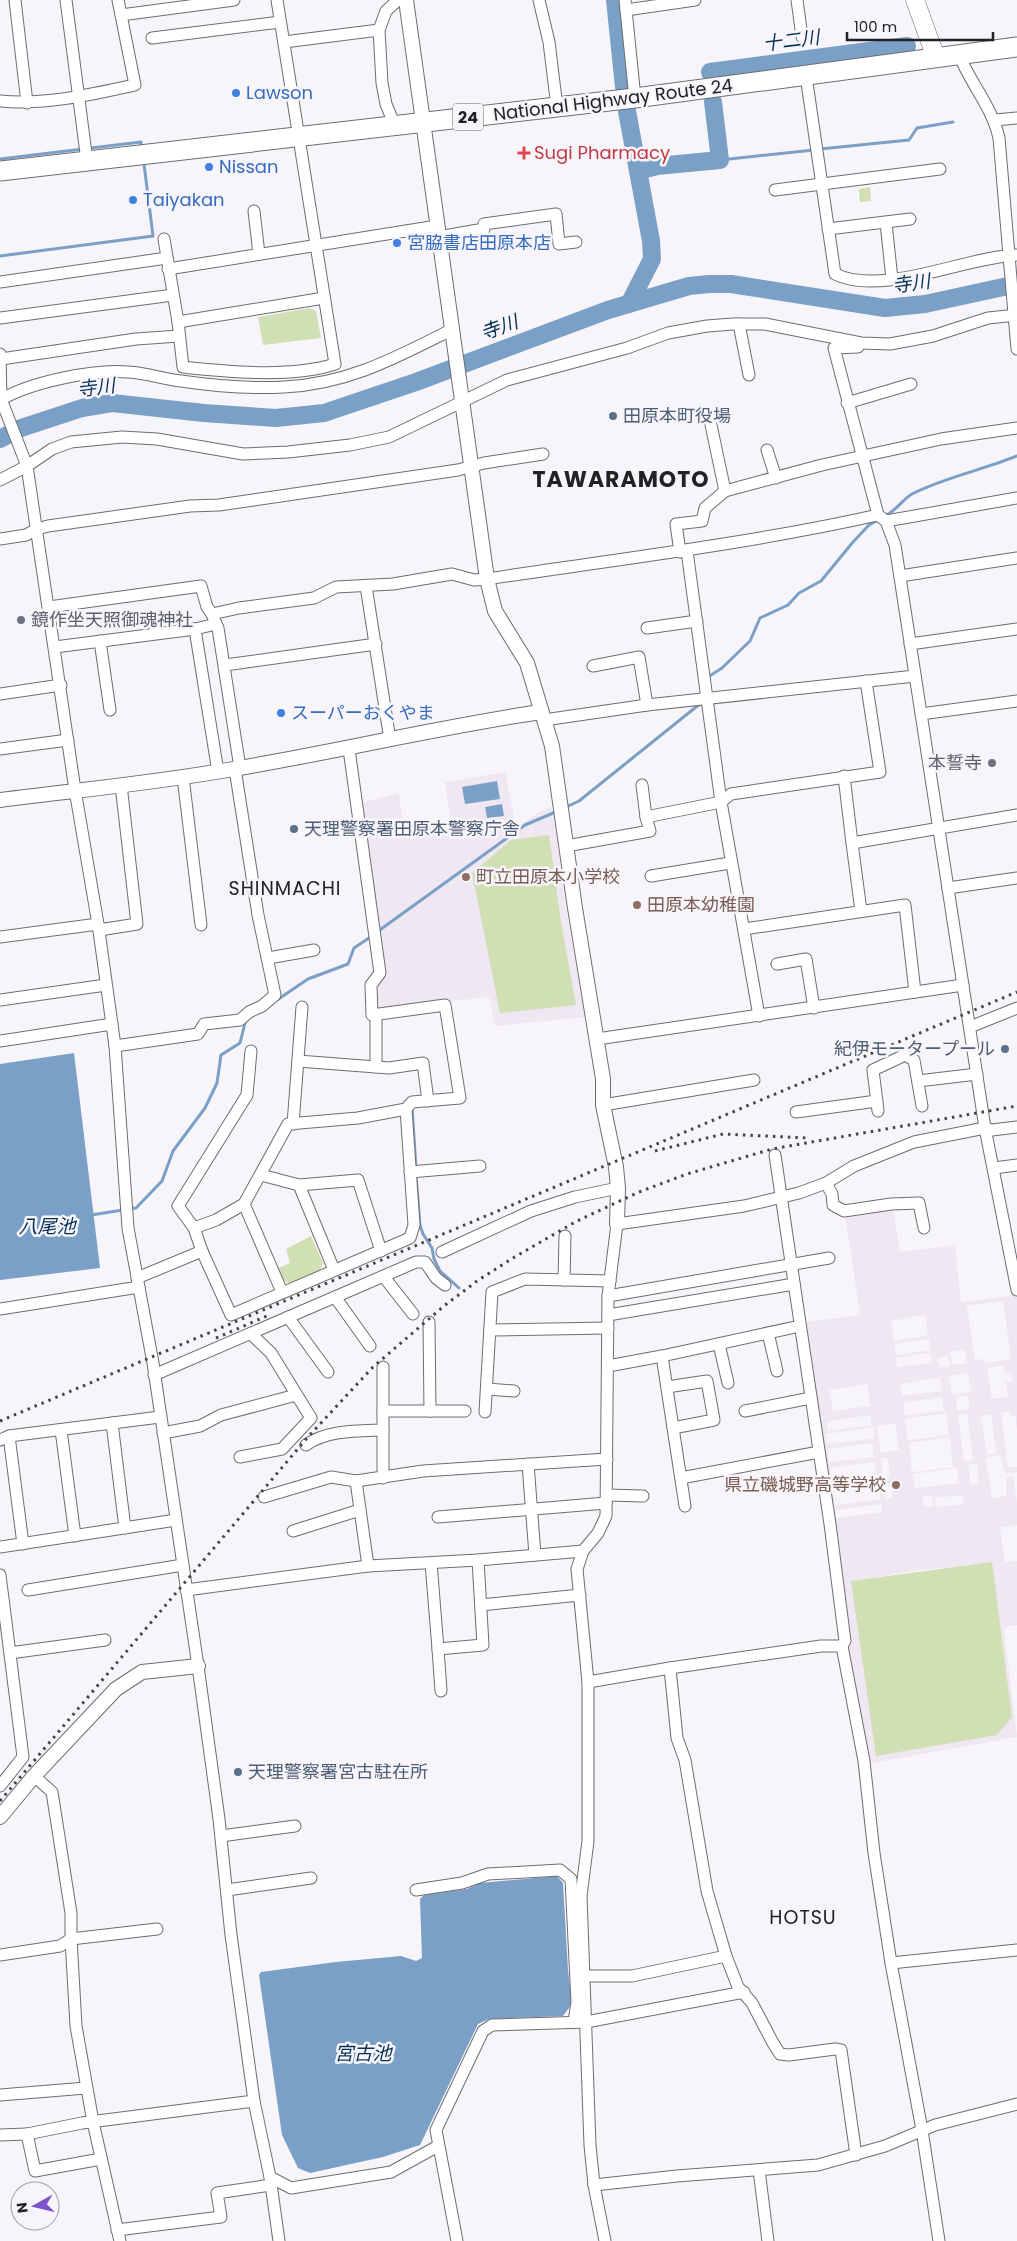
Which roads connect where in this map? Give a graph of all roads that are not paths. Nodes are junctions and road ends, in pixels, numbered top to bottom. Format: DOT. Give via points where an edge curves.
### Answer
graph roads {
  1 [pos="15,0"];
  2 [pos="66,0"];
  3 [pos="118,0"];
  4 [pos="234,0"];
  5 [pos="277,0"];
  6 [pos="398,0"];
  7 [pos="406,0"];
  8 [pos="539,0"];
  9 [pos="695,0"];
  10 [pos="797,0"];
  11 [pos="915,0"];
  12 [pos="626,5"];
  13 [pos="121,15"];
  14 [pos="280,22"];
  15 [pos="379,30"];
  16 [pos="802,37"];
  17 [pos="152,38"];
  18 [pos="284,42"];
  19 [pos="1017,47"];
  20 [pos="959,55"];
  21 [pos="936,58"];
  22 [pos="806,76"];
  23 [pos="78,97"];
  24 [pos="636,98"];
  25 [pos="0,101"];
  26 [pos="27,103"];
  27 [pos="558,107"];
  28 [pos="1017,118"];
  29 [pos="995,120"];
  30 [pos="424,123"];
  31 [pos="395,126"];
  32 [pos="298,137"];
  33 [pos="87,161"];
  34 [pos="940,169"];
  35 [pos="0,171"];
  36 [pos="823,185"];
  37 [pos="775,190"];
  38 [pos="254,211"];
  39 [pos="910,218"];
  40 [pos="886,223"];
  41 [pos="828,229"];
  42 [pos="438,231"];
  43 [pos="164,239"];
  44 [pos="576,242"];
  45 [pos="316,245"];
  46 [pos="260,254"];
  47 [pos="1011,256"];
  48 [pos="168,264"];
  49 [pos="892,279"];
  50 [pos="0,282"];
  51 [pos="173,295"];
  52 [pos="324,298"];
  53 [pos="1015,314"];
  54 [pos="0,318"];
  55 [pos="178,322"];
  56 [pos="739,324"];
  57 [pos="452,332"];
  58 [pos="179,336"];
  59 [pos="862,343"];
  60 [pos="1017,349"];
  61 [pos="0,354"];
  62 [pos="1,359"];
  63 [pos="749,375"];
  64 [pos="911,384"];
  65 [pos="461,400"];
  66 [pos="1,401"];
  67 [pos="847,403"];
  68 [pos="711,425"];
  69 [pos="1017,428"];
  70 [pos="767,450"];
  71 [pos="543,454"];
  72 [pos="862,456"];
  73 [pos="26,464"];
  74 [pos="471,467"];
  75 [pos="776,478"];
  76 [pos="0,480"];
  77 [pos="725,491"];
  78 [pos="1017,498"];
  79 [pos="882,518"];
  80 [pos="37,529"];
  81 [pos="0,539"];
  82 [pos="684,551"];
  83 [pos="1017,558"];
  84 [pos="900,576"];
  85 [pos="486,579"];
  86 [pos="366,586"];
  87 [pos="48,607"];
  88 [pos="214,619"];
  89 [pos="697,621"];
  90 [pos="647,628"];
  91 [pos="195,629"];
  92 [pos="1017,629"];
  93 [pos="100,641"];
  94 [pos="376,644"];
  95 [pos="910,644"];
  96 [pos="55,647"];
  97 [pos="224,665"];
  98 [pos="594,666"];
  99 [pos="915,676"];
  100 [pos="866,681"];
  101 [pos="61,686"];
  102 [pos="0,694"];
  103 [pos="704,699"];
  104 [pos="1017,700"];
  105 [pos="647,705"];
  106 [pos="110,710"];
  107 [pos="921,714"];
  108 [pos="543,716"];
  109 [pos="68,740"];
  110 [pos="390,740"];
  111 [pos="0,749"];
  112 [pos="349,749"];
  113 [pos="238,768"];
  114 [pos="218,772"];
  115 [pos="844,776"];
  116 [pos="183,777"];
  117 [pos="121,785"];
  118 [pos="642,785"];
  119 [pos="75,790"];
  120 [pos="0,800"];
  121 [pos="720,802"];
  122 [pos="1017,815"];
  123 [pos="646,816"];
  124 [pos="938,829"];
  125 [pos="852,843"];
  126 [pos="566,846"];
  127 [pos="730,862"];
  128 [pos="651,876"];
  129 [pos="1017,878"];
  130 [pos="948,888"];
  131 [pos="861,911"];
  132 [pos="201,925"];
  133 [pos="98,927"];
  134 [pos="744,929"];
  135 [pos="0,937"];
  136 [pos="314,950"];
  137 [pos="268,958"];
  138 [pos="777,964"];
  139 [pos="106,985"];
  140 [pos="963,985"];
  141 [pos="915,992"];
  142 [pos="0,1000"];
  143 [pos="302,1007"];
  144 [pos="814,1008"];
  145 [pos="1017,1008"];
  146 [pos="376,1014"];
  147 [pos="759,1016"];
  148 [pos="112,1024"];
  149 [pos="970,1027"];
  150 [pos="596,1039"];
  151 [pos="0,1041"];
  152 [pos="114,1046"];
  153 [pos="251,1051"];
  154 [pos="298,1061"];
  155 [pos="376,1067"];
  156 [pos="977,1074"];
  157 [pos="754,1080"];
  158 [pos="918,1081"];
  159 [pos="428,1101"];
  160 [pos="603,1106"];
  161 [pos="922,1106"];
  162 [pos="406,1109"];
  163 [pos="796,1112"];
  164 [pos="293,1124"];
  165 [pos="1017,1127"];
  166 [pos="985,1128"];
  167 [pos="775,1155"];
  168 [pos="1017,1165"];
  169 [pos="480,1166"];
  170 [pos="994,1168"];
  171 [pos="414,1172"];
  172 [pos="261,1175"];
  173 [pos="826,1183"];
  174 [pos="299,1185"];
  175 [pos="618,1188"];
  176 [pos="781,1198"];
  177 [pos="244,1204"];
  178 [pos="616,1224"];
  179 [pos="194,1228"];
  180 [pos="924,1228"];
  181 [pos="565,1236"];
  182 [pos="202,1251"];
  183 [pos="381,1251"];
  184 [pos="442,1252"];
  185 [pos="829,1258"];
  186 [pos="792,1265"];
  187 [pos="334,1270"];
  188 [pos="384,1277"];
  189 [pos="564,1280"];
  190 [pos="610,1281"];
  191 [pos="138,1282"];
  192 [pos="794,1284"];
  193 [pos="445,1286"];
  194 [pos="1017,1290"];
  195 [pos="282,1292"];
  196 [pos="608,1296"];
  197 [pos="335,1297"];
  198 [pos="0,1309"];
  199 [pos="413,1314"];
  200 [pos="608,1315"];
  201 [pos="288,1317"];
  202 [pos="429,1322"];
  203 [pos="800,1326"];
  204 [pos="608,1328"];
  205 [pos="490,1330"];
  206 [pos="768,1333"];
  207 [pos="251,1334"];
  208 [pos="719,1344"];
  209 [pos="370,1346"];
  210 [pos="662,1356"];
  211 [pos="608,1366"];
  212 [pos="383,1367"];
  213 [pos="777,1371"];
  214 [pos="328,1372"];
  215 [pos="154,1375"];
  216 [pos="728,1383"];
  217 [pos="667,1387"];
  218 [pos="487,1389"];
  219 [pos="514,1391"];
  220 [pos="296,1395"];
  221 [pos="811,1398"];
  222 [pos="383,1411"];
  223 [pos="430,1411"];
  224 [pos="465,1411"];
  225 [pos="745,1411"];
  226 [pos="485,1412"];
  227 [pos="160,1417"];
  228 [pos="112,1423"];
  229 [pos="673,1428"];
  230 [pos="61,1430"];
  231 [pos="383,1430"];
  232 [pos="162,1433"];
  233 [pos="5,1438"];
  234 [pos="306,1446"];
  235 [pos="819,1452"];
  236 [pos="240,1457"];
  237 [pos="607,1459"];
  238 [pos="528,1464"];
  239 [pos="383,1478"];
  240 [pos="681,1478"];
  241 [pos="356,1481"];
  242 [pos="643,1496"];
  243 [pos="264,1497"];
  244 [pos="607,1499"];
  245 [pos="685,1506"];
  246 [pos="531,1509"];
  247 [pos="360,1510"];
  248 [pos="438,1517"];
  249 [pos="176,1520"];
  250 [pos="125,1528"];
  251 [pos="293,1531"];
  252 [pos="75,1536"];
  253 [pos="24,1544"];
  254 [pos="0,1547"];
  255 [pos="583,1551"];
  256 [pos="535,1554"];
  257 [pos="478,1560"];
  258 [pos="432,1563"];
  259 [pos="183,1565"];
  260 [pos="368,1566"];
  261 [pos="0,1575"];
  262 [pos="28,1590"];
  263 [pos="186,1590"];
  264 [pos="580,1595"];
  265 [pos="481,1605"];
  266 [pos="4,1638"];
  267 [pos="105,1640"];
  268 [pos="842,1646"];
  269 [pos="438,1649"];
  270 [pos="10,1654"];
  271 [pos="198,1666"];
  272 [pos="670,1668"];
  273 [pos="588,1682"];
  274 [pos="441,1691"];
  275 [pos="34,1776"];
  276 [pos="0,1786"];
  277 [pos="0,1818"];
  278 [pos="295,1826"];
  279 [pos="221,1836"];
  280 [pos="311,1878"];
  281 [pos="227,1890"];
  282 [pos="416,1890"];
  283 [pos="157,1929"];
  284 [pos="70,1939"];
  285 [pos="1017,1950"];
  286 [pos="0,1955"];
  287 [pos="726,1956"];
  288 [pos="891,1963"];
  289 [pos="584,1976"];
  290 [pos="744,1992"];
  291 [pos="574,2022"];
  292 [pos="586,2022"];
  293 [pos="86,2088"];
  294 [pos="0,2095"];
  295 [pos="254,2101"];
  296 [pos="1017,2104"];
  297 [pos="93,2122"];
  298 [pos="922,2130"];
  299 [pos="27,2134"];
  300 [pos="0,2135"];
  301 [pos="438,2146"];
  302 [pos="856,2155"];
  303 [pos="100,2159"];
  304 [pos="759,2170"];
  305 [pos="270,2181"];
  306 [pos="594,2185"];
  307 [pos="119,2235"];
  308 [pos="279,2241"];
  309 [pos="457,2241"];
  310 [pos="605,2241"];
  311 [pos="768,2241"];
  312 [pos="939,2241"];
  1 -- 26 [label="street"];
  2 -- 23 [label="street"];
  3 -- 13 [label="street"];
  4 -- 13 [label="street"];
  5 -- 14 [label="street"];
  6 -- 15 [label="street" via="386,11"];
  7 -- 30 [label="street"];
  8 -- 27 [label="street" via="549,42"];
  9 -- 12 [label="street"];
  10 -- 16 [label="street"];
  11 -- 21 [label="main road"];
  12 -- 24 [label="street"];
  13 -- 23 [label="street" via="135,85"];
  14 -- 17 [label="street"];
  14 -- 18 [label="street"];
  15 -- 18 [label="street"];
  15 -- 31 [label="street" via="382,83"];
  18 -- 32 [label="street"];
  19 -- 20 [label="highway, National Highway Route 24 / 24"];
  20 -- 21 [label="highway, National Highway Route 24 / 24"];
  20 -- 29 [label="street"];
  21 -- 22 [label="highway, National Highway Route 24 / 24"];
  22 -- 24 [label="highway, National Highway Route 24 / 24"];
  22 -- 36 [label="street"];
  23 -- 26 [label="street"];
  23 -- 33 [label="street"];
  24 -- 27 [label="highway, National Highway Route 24 / 24"];
  25 -- 26 [label="street"];
  27 -- 30 [label="highway, National Highway Route 24 / 24"];
  28 -- 29 [label="street"];
  29 -- 47 [label="street"];
  30 -- 31 [label="highway, National Highway Route 24 / 24"];
  30 -- 42 [label="street"];
  31 -- 32 [label="highway, National Highway Route 24 / 24"];
  32 -- 33 [label="highway, National Highway Route 24 / 24"];
  32 -- 45 [label="street"];
  33 -- 35 [label="highway, National Highway Route 24 / 24"];
  34 -- 36 [label="street"];
  36 -- 37 [label="street"];
  36 -- 41 [label="street"];
  38 -- 46 [label="street"];
  39 -- 40 [label="street"];
  40 -- 41 [label="street"];
  40 -- 49 [label="street"];
  41 -- 49 [label="street" via="835,274 862,281"];
  42 -- 44 [label="street" via="484,229 484,224 556,214 559,244"];
  42 -- 45 [label="street"];
  42 -- 57 [label="street"];
  43 -- 48 [label="street"];
  45 -- 46 [label="street"];
  45 -- 52 [label="street"];
  46 -- 48 [label="street"];
  47 -- 49 [label="street"];
  47 -- 53 [label="street"];
  48 -- 50 [label="street"];
  48 -- 51 [label="street"];
  51 -- 54 [label="street"];
  51 -- 55 [label="street"];
  52 -- 55 [label="street"];
  52 -- 58 [label="street" via="335,364 322,368 255,373 183,367"];
  53 -- 59 [label="street" via="988,318 933,336 890,344"];
  53 -- 60 [label="street"];
  55 -- 58 [label="street"];
  56 -- 59 [label="street" via="765,324"];
  56 -- 63 [label="street"];
  56 -- 65 [label="street" via="668,333 627,348 543,368"];
  57 -- 65 [label="street"];
  57 -- 66 [label="street" via="369,370 336,380 285,387 238,387 105,371 34,385"];
  58 -- 62 [label="street" via="136,339"];
  59 -- 67 [label="street" via="860,347 834,348"];
  61 -- 62 [label="street"];
  62 -- 66 [label="street"];
  64 -- 67 [label="street"];
  65 -- 73 [label="street" via="389,437 350,445 243,454 157,439 122,437 72,442"];
  65 -- 74 [label="street"];
  66 -- 73 [label="street"];
  67 -- 72 [label="street"];
  68 -- 77 [label="street"];
  69 -- 72 [label="street" via="941,439"];
  70 -- 75 [label="street"];
  71 -- 74 [label="street"];
  72 -- 75 [label="street"];
  72 -- 79 [label="street"];
  73 -- 76 [label="street"];
  73 -- 80 [label="street"];
  74 -- 80 [label="street"];
  74 -- 85 [label="street"];
  75 -- 77 [label="street"];
  77 -- 82 [label="street" via="705,508 702,522 676,524"];
  78 -- 79 [label="street"];
  79 -- 82 [label="street"];
  79 -- 84 [label="street" via="895,545"];
  80 -- 81 [label="street" via="26,535"];
  80 -- 87 [label="street"];
  82 -- 85 [label="street"];
  82 -- 89 [label="street"];
  83 -- 84 [label="street"];
  84 -- 95 [label="street"];
  85 -- 86 [label="street" via="474,580 452,574"];
  85 -- 108 [label="street" via="495,611 527,663"];
  86 -- 88 [label="street" via="336,587 314,598 239,608"];
  86 -- 94 [label="street"];
  87 -- 88 [label="street" via="201,586"];
  87 -- 96 [label="street"];
  88 -- 91 [label="street"];
  88 -- 97 [label="street"];
  89 -- 90 [label="street"];
  89 -- 103 [label="street"];
  91 -- 93 [label="street"];
  91 -- 114 [label="street"];
  92 -- 95 [label="street"];
  93 -- 96 [label="street"];
  93 -- 106 [label="street"];
  94 -- 97 [label="street"];
  94 -- 110 [label="street"];
  95 -- 99 [label="street"];
  96 -- 101 [label="street"];
  97 -- 113 [label="street"];
  98 -- 105 [label="street" via="639,657"];
  99 -- 100 [label="street"];
  99 -- 107 [label="street"];
  100 -- 103 [label="street"];
  100 -- 115 [label="street" via="880,772"];
  101 -- 102 [label="street"];
  101 -- 109 [label="street"];
  103 -- 105 [label="street"];
  103 -- 121 [label="street"];
  104 -- 107 [label="street"];
  105 -- 108 [label="street"];
  107 -- 124 [label="street"];
  108 -- 110 [label="street" via="445,727"];
  108 -- 126 [label="street" via="552,746"];
  109 -- 111 [label="street"];
  109 -- 119 [label="street"];
  110 -- 112 [label="street"];
  112 -- 113 [label="street"];
  112 -- 146 [label="street" via="380,973 371,986 372,1015"];
  113 -- 114 [label="street"];
  113 -- 137 [label="street" via="258,915"];
  114 -- 116 [label="street"];
  115 -- 121 [label="street" via="731,794"];
  115 -- 125 [label="street"];
  116 -- 117 [label="street"];
  116 -- 132 [label="street"];
  117 -- 119 [label="street"];
  117 -- 133 [label="street" via="137,924"];
  118 -- 123 [label="street"];
  119 -- 120 [label="street"];
  119 -- 133 [label="street"];
  121 -- 123 [label="street"];
  121 -- 127 [label="street"];
  122 -- 124 [label="street"];
  123 -- 126 [label="street" via="650,831"];
  124 -- 125 [label="street"];
  124 -- 130 [label="street"];
  125 -- 131 [label="street"];
  126 -- 150 [label="street"];
  127 -- 128 [label="street"];
  127 -- 134 [label="street"];
  129 -- 130 [label="street"];
  130 -- 140 [label="street"];
  131 -- 134 [label="street"];
  131 -- 141 [label="street" via="905,905"];
  133 -- 135 [label="street"];
  133 -- 139 [label="street"];
  134 -- 147 [label="street"];
  136 -- 137 [label="street"];
  137 -- 152 [label="street" via="275,995 240,1020 204,1024 198,1034"];
  138 -- 144 [label="street" via="806,959"];
  139 -- 142 [label="street"];
  139 -- 148 [label="street"];
  140 -- 141 [label="street"];
  140 -- 149 [label="street"];
  141 -- 144 [label="street"];
  143 -- 154 [label="street"];
  144 -- 147 [label="street"];
  145 -- 149 [label="street"];
  146 -- 155 [label="street"];
  146 -- 159 [label="street" via="445,1005 460,1098"];
  147 -- 150 [label="street"];
  148 -- 151 [label="street"];
  148 -- 152 [label="street"];
  149 -- 156 [label="street"];
  150 -- 160 [label="street" via="603,1079"];
  152 -- 191 [label="street" via="128,1228"];
  153 -- 179 [label="street" via="247,1095 178,1206"];
  154 -- 155 [label="street"];
  154 -- 164 [label="street"];
  155 -- 159 [label="street" via="423,1063"];
  156 -- 158 [label="street"];
  156 -- 166 [label="street"];
  157 -- 160 [label="street"];
  158 -- 161 [label="street"];
  158 -- 163 [label="street" via="914,1060 905,1055 872,1070 877,1106"];
  159 -- 162 [label="street" via="412,1102"];
  160 -- 175 [label="street"];
  162 -- 164 [label="street" via="358,1118"];
  162 -- 171 [label="street"];
  164 -- 172 [label="street" via="288,1124"];
  165 -- 166 [label="street"];
  166 -- 170 [label="street"];
  166 -- 173 [label="street" via="914,1142 854,1166"];
  167 -- 176 [label="street"];
  168 -- 170 [label="street"];
  169 -- 171 [label="street"];
  170 -- 194 [label="street"];
  171 -- 183 [label="street" via="414,1225 410,1238"];
  172 -- 174 [label="street"];
  172 -- 177 [label="street"];
  173 -- 176 [label="street"];
  173 -- 180 [label="street" via="833,1205 844,1211 919,1203"];
  174 -- 183 [label="street" via="358,1180"];
  174 -- 187 [label="street"];
  175 -- 178 [label="street"];
  175 -- 184 [label="street" via="531,1211"];
  176 -- 178 [label="street"];
  176 -- 186 [label="street"];
  177 -- 179 [label="street"];
  177 -- 195 [label="street"];
  178 -- 190 [label="street"];
  179 -- 182 [label="street"];
  181 -- 189 [label="street"];
  182 -- 191 [label="street"];
  182 -- 195 [label="street" via="231,1315"];
  183 -- 187 [label="street"];
  185 -- 186 [label="street"];
  186 -- 192 [label="street"];
  186 -- 196 [label="street"];
  187 -- 195 [label="street"];
  188 -- 193 [label="street" via="416,1262 425,1262"];
  188 -- 197 [label="street"];
  188 -- 199 [label="street"];
  189 -- 190 [label="street"];
  189 -- 205 [label="street" via="525,1279 492,1292"];
  190 -- 196 [label="street"];
  191 -- 198 [label="street"];
  191 -- 215 [label="street"];
  192 -- 200 [label="street"];
  192 -- 203 [label="street"];
  196 -- 200 [label="street"];
  197 -- 201 [label="street"];
  197 -- 209 [label="street"];
  200 -- 204 [label="street"];
  201 -- 207 [label="street"];
  201 -- 214 [label="street"];
  202 -- 223 [label="street"];
  203 -- 206 [label="street"];
  203 -- 221 [label="street"];
  204 -- 205 [label="street"];
  204 -- 211 [label="street"];
  205 -- 218 [label="street"];
  206 -- 208 [label="street"];
  206 -- 213 [label="street"];
  207 -- 215 [label="street"];
  207 -- 220 [label="street" via="271,1353"];
  208 -- 210 [label="street"];
  208 -- 216 [label="street"];
  210 -- 211 [label="street"];
  210 -- 217 [label="street"];
  211 -- 237 [label="street"];
  212 -- 222 [label="street"];
  215 -- 227 [label="street"];
  217 -- 229 [label="street"];
  217 -- 229 [label="street" via="707,1381 714,1420"];
  218 -- 219 [label="street"];
  218 -- 226 [label="street"];
  220 -- 232 [label="street" via="221,1415 200,1426"];
  220 -- 236 [label="street" via="310,1418 282,1449"];
  221 -- 225 [label="street"];
  221 -- 235 [label="street"];
  222 -- 223 [label="street"];
  222 -- 231 [label="street"];
  223 -- 224 [label="street"];
  227 -- 228 [label="street"];
  227 -- 232 [label="street"];
  228 -- 230 [label="street"];
  228 -- 250 [label="street"];
  229 -- 240 [label="street"];
  230 -- 233 [label="street"];
  230 -- 252 [label="street"];
  231 -- 234 [label="street" via="316,1438"];
  231 -- 239 [label="street"];
  232 -- 249 [label="street"];
  233 -- 253 [label="street"];
  235 -- 240 [label="street"];
  235 -- 268 [label="street" via="845,1641"];
  237 -- 238 [label="street"];
  237 -- 244 [label="street"];
  238 -- 239 [label="street" via="424,1471"];
  238 -- 246 [label="street"];
  239 -- 241 [label="street"];
  240 -- 245 [label="street"];
  241 -- 243 [label="street" via="331,1477"];
  241 -- 247 [label="street"];
  242 -- 244 [label="street"];
  244 -- 246 [label="street"];
  244 -- 255 [label="street" via="606,1516 598,1533"];
  246 -- 248 [label="street"];
  246 -- 256 [label="street"];
  247 -- 251 [label="street"];
  247 -- 260 [label="street"];
  249 -- 250 [label="street"];
  249 -- 259 [label="street"];
  250 -- 252 [label="street"];
  252 -- 253 [label="street"];
  253 -- 254 [label="street"];
  255 -- 256 [label="street"];
  255 -- 264 [label="street" via="576,1569"];
  256 -- 257 [label="street"];
  257 -- 258 [label="street"];
  257 -- 265 [label="street"];
  258 -- 260 [label="street"];
  258 -- 269 [label="street"];
  259 -- 262 [label="street"];
  259 -- 263 [label="street"];
  260 -- 263 [label="street"];
  261 -- 266 [label="street"];
  263 -- 271 [label="street"];
  264 -- 265 [label="street"];
  264 -- 273 [label="street"];
  265 -- 269 [label="street" via="483,1645"];
  266 -- 270 [label="street"];
  267 -- 270 [label="street"];
  268 -- 272 [label="street" via="821,1646"];
  268 -- 288 [label="street" via="864,1761"];
  269 -- 274 [label="street"];
  270 -- 276 [label="street" via="23,1757"];
  271 -- 275 [label="street" via="142,1672 116,1689"];
  271 -- 279 [label="street"];
  272 -- 273 [label="street"];
  272 -- 287 [label="street" via="677,1738 685,1760 707,1891"];
  273 -- 289 [label="street" via="588,1841 581,1896"];
  275 -- 277 [label="street"];
  275 -- 284 [label="street" via="52,1792 71,1913"];
  278 -- 279 [label="street"];
  279 -- 281 [label="street"];
  280 -- 281 [label="street"];
  281 -- 295 [label="street"];
  282 -- 291 [label="street" via="462,1883 488,1874 560,1870 571,1879 577,2002"];
  283 -- 284 [label="street"];
  284 -- 286 [label="street" via="60,1946"];
  284 -- 293 [label="street" via="76,2026"];
  285 -- 288 [label="street"];
  287 -- 289 [label="street" via="632,1976"];
  287 -- 290 [label="street" via="738,1988"];
  288 -- 298 [label="street"];
  289 -- 292 [label="street"];
  290 -- 292 [label="street"];
  290 -- 302 [label="street" via="780,2054 840,2050"];
  291 -- 292 [label="street"];
  291 -- 301 [label="street" via="492,2025 483,2031 436,2130"];
  292 -- 306 [label="street"];
  293 -- 294 [label="street"];
  293 -- 297 [label="street"];
  295 -- 297 [label="street"];
  295 -- 305 [label="street"];
  296 -- 298 [label="street"];
  297 -- 299 [label="street"];
  297 -- 303 [label="street"];
  298 -- 302 [label="street"];
  298 -- 312 [label="street"];
  299 -- 300 [label="street"];
  299 -- 303 [label="street" via="35,2171"];
  301 -- 305 [label="street" via="391,2172 291,2188"];
  301 -- 309 [label="street"];
  302 -- 304 [label="street" via="818,2165"];
  303 -- 307 [label="street"];
  304 -- 306 [label="street"];
  304 -- 311 [label="street"];
  305 -- 307 [label="street" via="217,2193 221,2217"];
  305 -- 308 [label="street"];
  306 -- 310 [label="street"];
}
